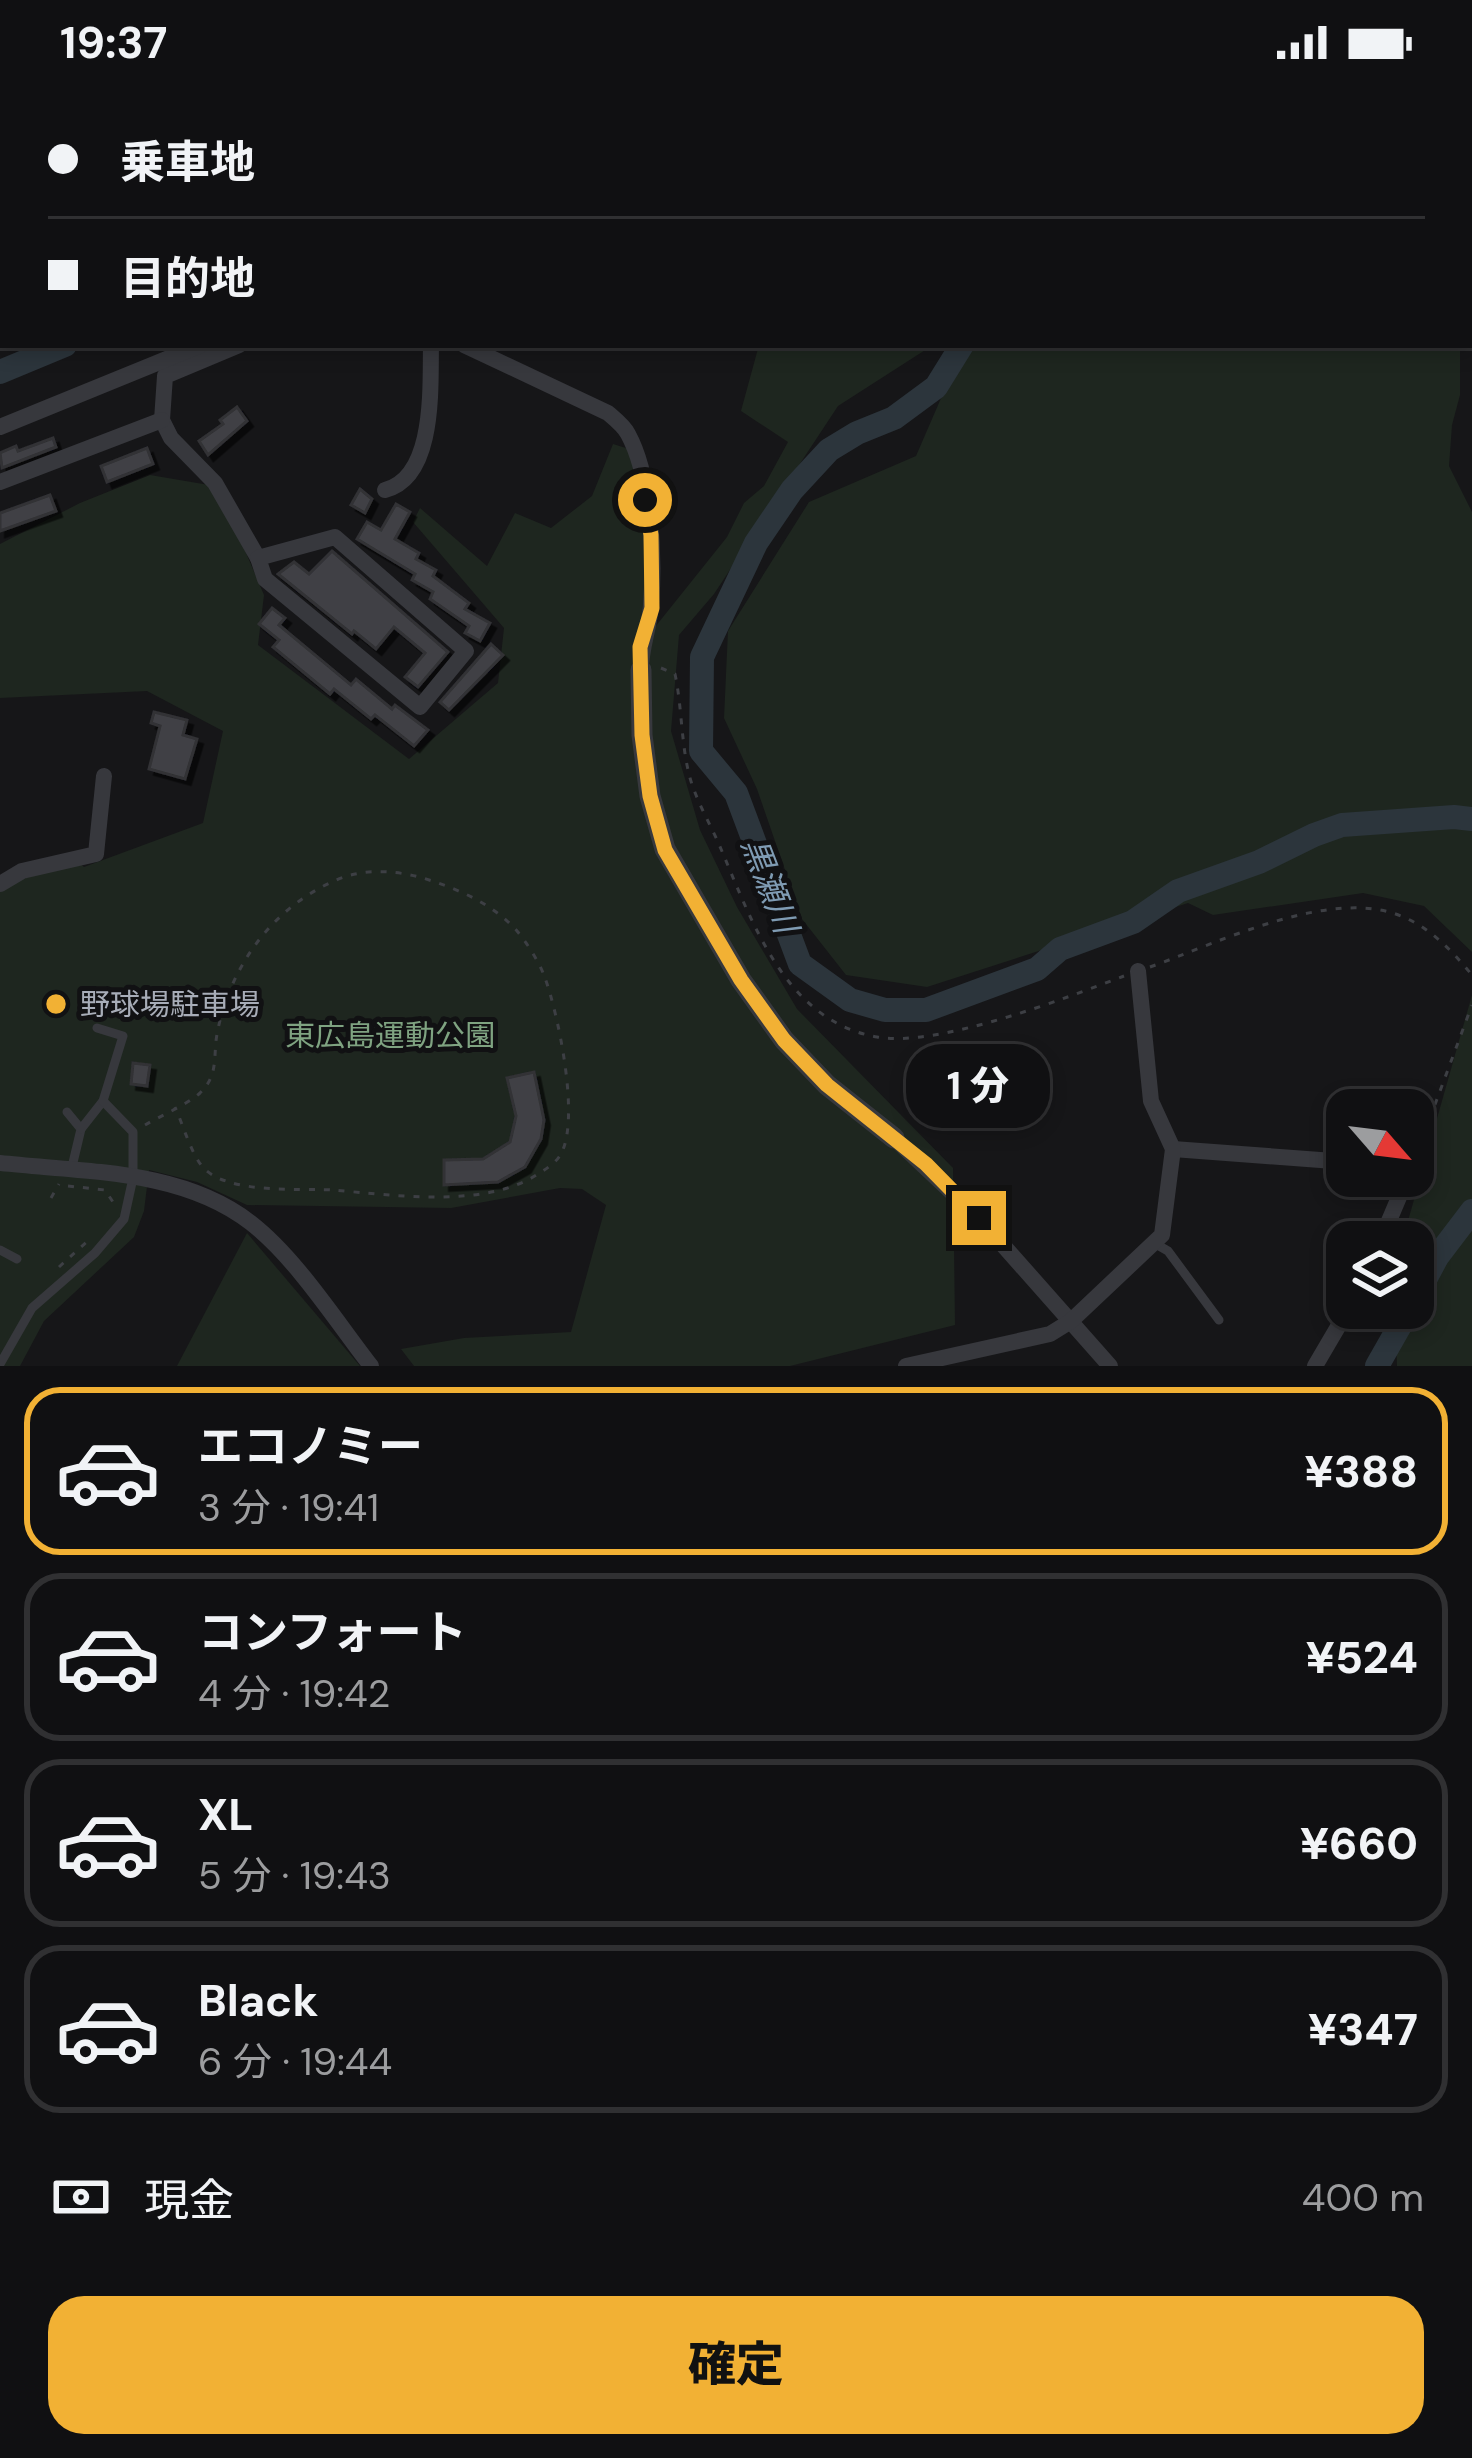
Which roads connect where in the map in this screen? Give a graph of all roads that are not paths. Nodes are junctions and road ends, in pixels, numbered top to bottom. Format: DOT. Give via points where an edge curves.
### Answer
graph roads {
  1 [pos="193,348"];
  2 [pos="232,348"];
  3 [pos="431,348"];
  4 [pos="470,348"];
  5 [pos="162,420"];
  6 [pos="0,427"];
  7 [pos="0,482"];
  8 [pos="385,490"];
  9 [pos="258,558"];
  10 [pos="641,670"];
  11 [pos="104,776"];
  12 [pos="0,884"];
  13 [pos="1138,971"];
  14 [pos="97,1028"];
  15 [pos="103,1101"];
  16 [pos="67,1112"];
  17 [pos="81,1130"];
  18 [pos="894,1138"];
  19 [pos="1173,1149"];
  20 [pos="1326,1160"];
  21 [pos="0,1163"];
  22 [pos="71,1171"];
  23 [pos="133,1178"];
  24 [pos="1154,1243"];
  25 [pos="0,1250"];
  26 [pos="17,1258"];
  27 [pos="1219,1320"];
  28 [pos="1070,1321"];
  29 [pos="1337,1329"];
  30 [pos="0,1364"];
  31 [pos="371,1366"];
  32 [pos="906,1366"];
  33 [pos="1110,1366"];
  34 [pos="1315,1366"];
  1 -- 6 [label="street"];
  2 -- 5 [label="street" via="165,376"];
  3 -- 8 [label="street" via="425,440 404,479"];
  4 -- 10 [label="street" via="608,413 627,430 651,535 652,608"];
  5 -- 7 [label="street"];
  5 -- 9 [label="street" via="215,484"];
  9 -- 9 [label="street" via="265,579 420,707 466,651 334,537"];
  10 -- 18 [label="street" via="650,796 665,850 784,1040"];
  11 -- 12 [label="street" via="91,860 22,871"];
  13 -- 19 [label="street" via="1151,1101"];
  14 -- 15 [label="lane" via="123,1036"];
  15 -- 17 [label="lane"];
  15 -- 23 [label="lane" via="133,1132"];
  16 -- 17 [label="lane"];
  17 -- 22 [label="lane"];
  18 -- 28 [label="street"];
  19 -- 20 [label="street"];
  19 -- 24 [label="street" via="1162,1235"];
  21 -- 22 [label="street"];
  22 -- 23 [label="street"];
  23 -- 30 [label="lane" via="118,1231 32,1308"];
  23 -- 31 [label="street" via="201,1195 254,1225"];
  24 -- 27 [label="lane"];
  24 -- 28 [label="street"];
  25 -- 26 [label="lane"];
  28 -- 32 [label="street" via="1050,1334"];
  28 -- 33 [label="street"];
  29 -- 34 [label="street"];
}
